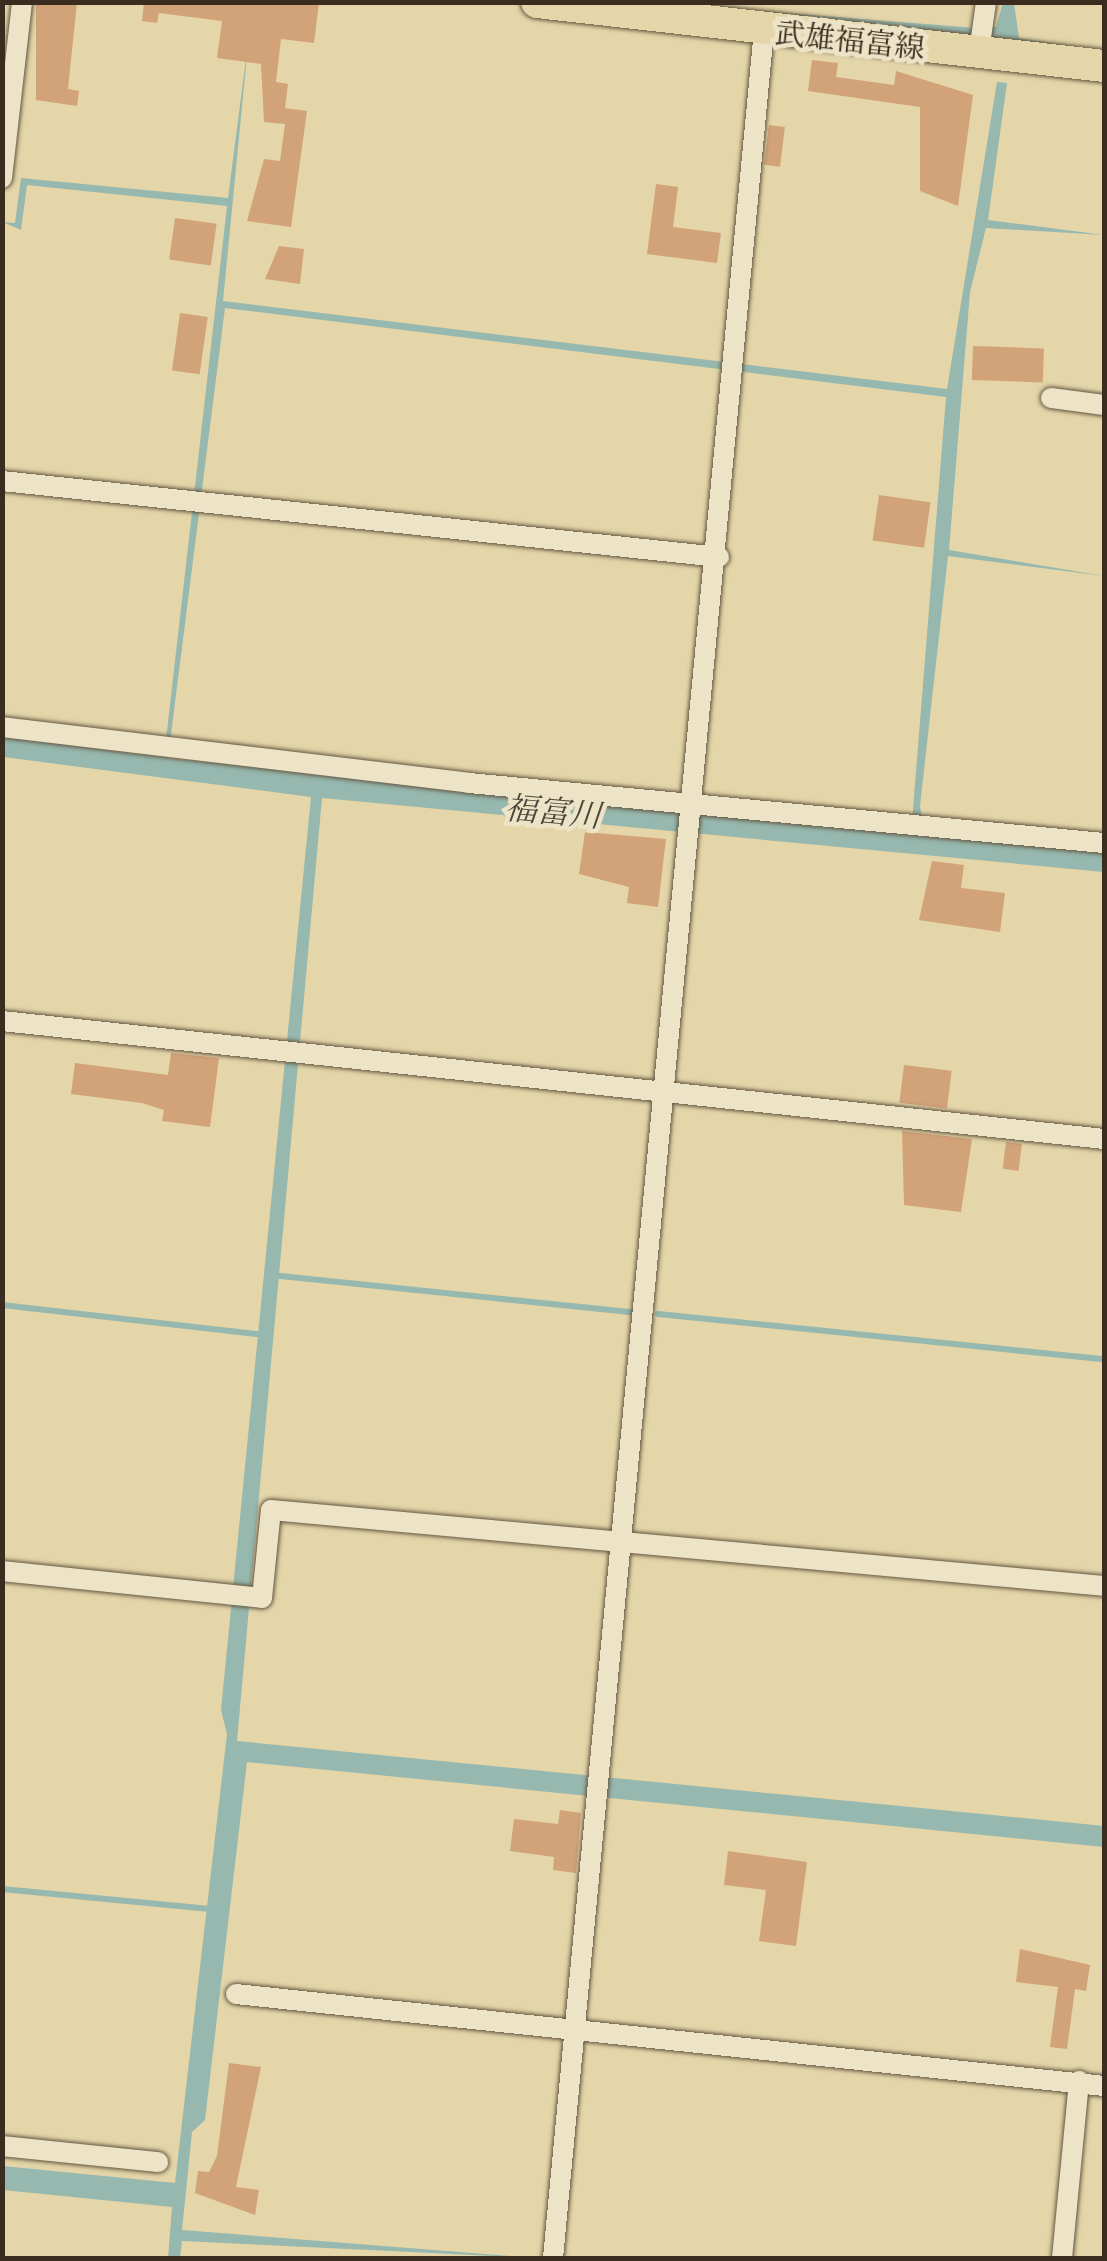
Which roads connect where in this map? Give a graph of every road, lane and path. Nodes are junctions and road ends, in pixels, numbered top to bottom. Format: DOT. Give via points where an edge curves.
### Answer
graph roads {
  1 [pos="22,2"];
  2 [pos="537,2"];
  3 [pos="986,2"];
  4 [pos="589,6"];
  5 [pos="764,32"];
  6 [pos="981,39"];
  7 [pos="1104,66"];
  8 [pos="2,178"];
  9 [pos="1051,398"];
  10 [pos="1104,404"];
  11 [pos="2,481"];
  12 [pos="719,557"];
  13 [pos="2,728"];
  14 [pos="694,809"];
  15 [pos="1104,843"];
  16 [pos="2,1020"];
  17 [pos="665,1090"];
  18 [pos="1104,1138"];
  19 [pos="624,1537"];
  20 [pos="2,1571"];
  21 [pos="1104,1586"];
  22 [pos="236,1994"];
  23 [pos="575,2031"];
  24 [pos="1078,2081"];
  25 [pos="1104,2086"];
  26 [pos="2,2146"];
  27 [pos="158,2162"];
  28 [pos="553,2258"];
  29 [pos="1062,2258"];
  1 -- 8 [label="street"];
  2 -- 4 [label="main road, 武雄福富線"];
  3 -- 6 [label="street"];
  4 -- 5 [label="main road, 武雄福富線"];
  5 -- 6 [label="main road, 武雄福富線"];
  5 -- 12 [label="street"];
  6 -- 7 [label="main road, 武雄福富線"];
  9 -- 10 [label="street"];
  11 -- 12 [label="street"];
  12 -- 14 [label="street"];
  13 -- 14 [label="street"];
  14 -- 15 [label="street"];
  14 -- 17 [label="street"];
  16 -- 17 [label="street"];
  17 -- 18 [label="street"];
  17 -- 19 [label="street"];
  19 -- 20 [label="street" via="271,1510 262,1598"];
  19 -- 21 [label="street"];
  19 -- 23 [label="street"];
  22 -- 23 [label="street"];
  23 -- 24 [label="street"];
  23 -- 28 [label="street"];
  24 -- 25 [label="street"];
  24 -- 29 [label="street"];
  26 -- 27 [label="street"];
}
